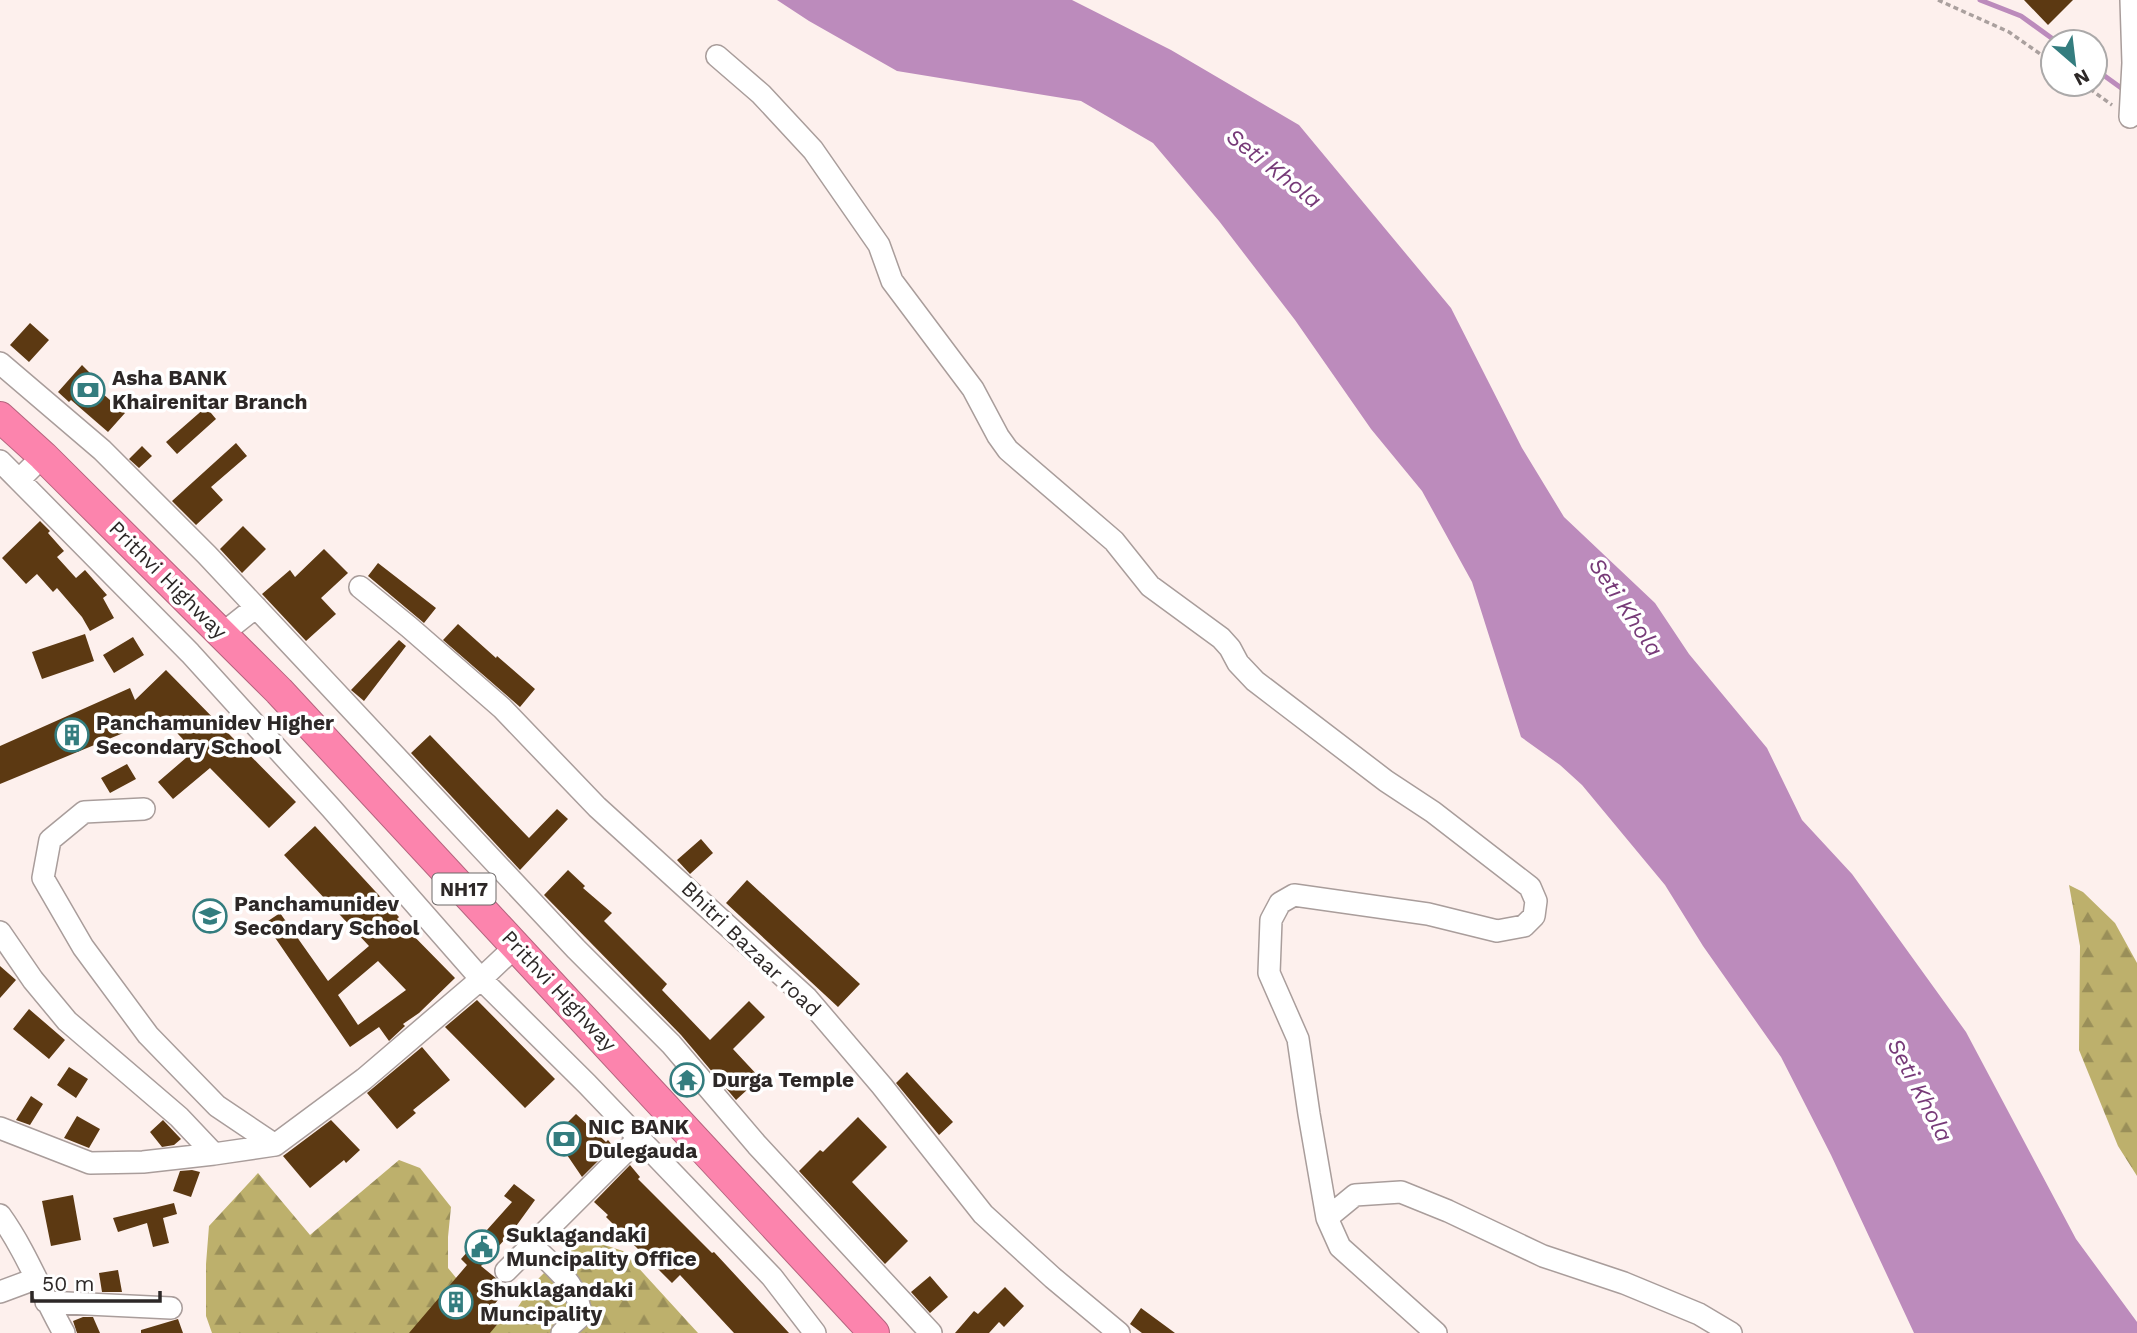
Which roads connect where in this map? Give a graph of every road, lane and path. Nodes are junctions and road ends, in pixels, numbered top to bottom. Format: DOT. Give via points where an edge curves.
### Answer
graph roads {
  1 [pos="1938,0"];
  2 [pos="2131,0"];
  3 [pos="2039,53"];
  4 [pos="717,56"];
  5 [pos="2130,117"];
  6 [pos="0,363"];
  7 [pos="0,417"];
  8 [pos="43,456"];
  9 [pos="0,461"];
  10 [pos="19,480"];
  11 [pos="360,587"];
  12 [pos="256,607"];
  13 [pos="222,634"];
  14 [pos="144,809"];
  15 [pos="0,932"];
  16 [pos="517,945"];
  17 [pos="481,979"];
  18 [pos="0,1128"];
  19 [pos="639,1138"];
  20 [pos="275,1145"];
  21 [pos="214,1154"];
  22 [pos="0,1215"];
  23 [pos="1327,1218"];
  24 [pos="532,1245"];
  25 [pos="506,1271"];
  26 [pos="35,1279"];
  27 [pos="0,1292"];
  28 [pos="46,1301"];
  29 [pos="171,1308"];
  30 [pos="64,1333"];
  31 [pos="562,1333"];
  32 [pos="815,1333"];
  33 [pos="874,1333"];
  34 [pos="931,1333"];
  35 [pos="1119,1333"];
  36 [pos="1436,1333"];
  37 [pos="1731,1333"];
  1 -- 3 [label="path" via="2009,32"];
  2 -- 5 [label="street"];
  4 -- 23 [label="street" via="761,94 813,150 879,245 892,281 974,389 1007,450 1114,541 1150,586 1221,638 1255,681 1530,887 1536,901 1534,916 1524,926 1497,931 1428,914 1294,895 1280,903 1270,920 1269,972 1298,1039"];
  6 -- 12 [label="street" via="102,450"];
  7 -- 8 [label="highway, Prithvi Highway / NH17"];
  8 -- 10 [label="street"];
  8 -- 13 [label="highway, Prithvi Highway / NH17"];
  9 -- 10 [label="street"];
  10 -- 17 [label="street" via="190,653"];
  11 -- 35 [label="street, Bhitri Bazaar road" via="502,708 597,807 807,998 983,1214"];
  12 -- 13 [label="street"];
  12 -- 34 [label="street" via="671,1044 757,1145"];
  13 -- 16 [label="highway, Prithvi Highway / NH17"];
  14 -- 20 [label="street" via="84,812 50,840 43,878 83,947 148,1035 216,1106"];
  15 -- 21 [label="street" via="67,1021 179,1117"];
  16 -- 17 [label="street"];
  16 -- 33 [label="highway, Prithvi Highway / NH17"];
  17 -- 19 [label="street"];
  17 -- 20 [label="street" via="364,1079"];
  18 -- 21 [label="street" via="90,1163"];
  19 -- 24 [label="street"];
  19 -- 32 [label="street" via="772,1277"];
  20 -- 21 [label="street"];
  22 -- 26 [label="street"];
  23 -- 36 [label="street" via="1340,1247"];
  23 -- 37 [label="street" via="1355,1195 1401,1192 1543,1256 1699,1314"];
  24 -- 25 [label="street"];
  24 -- 31 [label="street" via="574,1287 581,1304 580,1317"];
  26 -- 27 [label="street"];
  26 -- 28 [label="street"];
  28 -- 29 [label="street"];
  28 -- 30 [label="street"];
}
